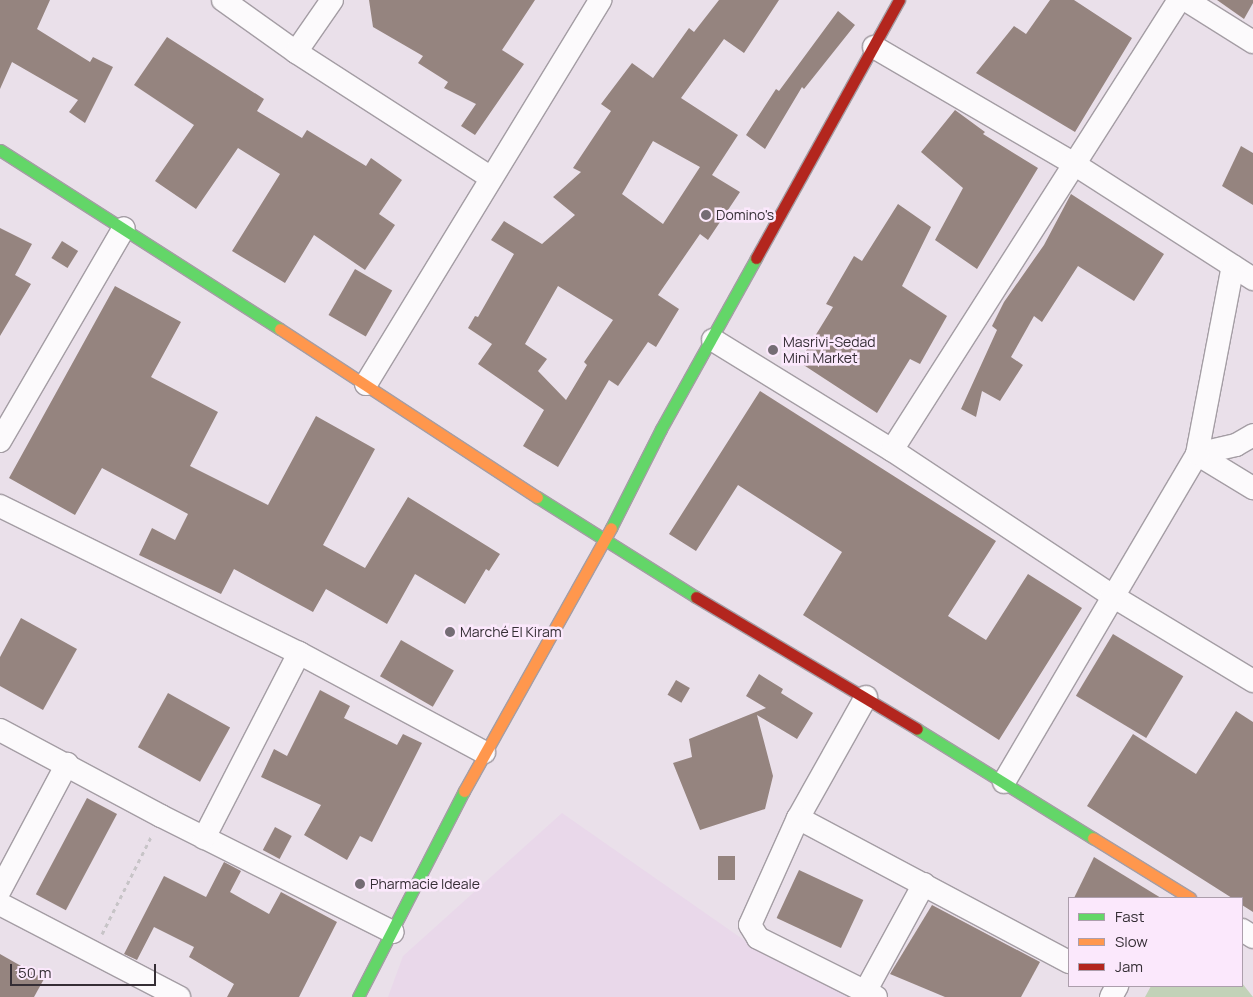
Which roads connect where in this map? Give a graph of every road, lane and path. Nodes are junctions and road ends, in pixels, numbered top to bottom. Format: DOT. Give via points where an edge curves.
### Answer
graph roads {
  1 [pos="222,0"];
  2 [pos="332,0"];
  3 [pos="600,0"];
  4 [pos="1179,0"];
  5 [pos="1186,0"];
  6 [pos="890,3"];
  7 [pos="1253,42"];
  8 [pos="874,47"];
  9 [pos="296,52"];
  10 [pos="0,150"];
  11 [pos="1074,164"];
  12 [pos="490,177"];
  13 [pos="124,228"];
  14 [pos="1233,266"];
  15 [pos="1253,279"];
  16 [pos="713,340"];
  17 [pos="366,384"];
  18 [pos="1253,435"];
  19 [pos="0,441"];
  20 [pos="892,450"];
  21 [pos="1197,454"];
  22 [pos="1253,488"];
  23 [pos="0,506"];
  24 [pos="604,542"];
  25 [pos="1111,595"];
  26 [pos="299,653"];
  27 [pos="1253,681"];
  28 [pos="866,697"];
  29 [pos="0,730"];
  30 [pos="484,752"];
  31 [pos="66,764"];
  32 [pos="1004,782"];
  33 [pos="161,816"];
  34 [pos="798,818"];
  35 [pos="204,838"];
  36 [pos="924,884"];
  37 [pos="0,890"];
  38 [pos="1177,895"];
  39 [pos="0,904"];
  40 [pos="393,932"];
  41 [pos="92,952"];
  42 [pos="1068,961"];
  43 [pos="871,994"];
  44 [pos="179,997"];
  45 [pos="358,997"];
  1 -- 9 [label="street"];
  2 -- 9 [label="street"];
  3 -- 12 [label="street"];
  4 -- 11 [label="street"];
  5 -- 7 [label="street"];
  6 -- 8 [label="street"];
  8 -- 11 [label="street"];
  8 -- 16 [label="street"];
  9 -- 12 [label="street"];
  10 -- 13 [label="street"];
  11 -- 14 [label="street"];
  11 -- 20 [label="street"];
  12 -- 17 [label="street"];
  13 -- 17 [label="street"];
  13 -- 19 [label="street"];
  14 -- 15 [label="street"];
  14 -- 21 [label="street"];
  16 -- 20 [label="street"];
  16 -- 24 [label="street" via="662,428"];
  17 -- 24 [label="street"];
  18 -- 21 [label="street" via="1236,445"];
  20 -- 25 [label="street"];
  21 -- 22 [label="street"];
  21 -- 25 [label="street"];
  23 -- 26 [label="street"];
  24 -- 28 [label="street"];
  24 -- 30 [label="street"];
  25 -- 27 [label="street"];
  25 -- 32 [label="street"];
  26 -- 30 [label="street"];
  26 -- 35 [label="street"];
  28 -- 32 [label="street"];
  28 -- 34 [label="street"];
  29 -- 31 [label="street"];
  30 -- 40 [label="street"];
  31 -- 33 [label="street"];
  31 -- 37 [label="street"];
  32 -- 38 [label="street"];
  33 -- 35 [label="street"];
  33 -- 41 [label="path"];
  34 -- 36 [label="street"];
  34 -- 43 [label="street" via="749,921 751,930 758,938"];
  35 -- 40 [label="street"];
  36 -- 42 [label="street"];
  36 -- 43 [label="street"];
  39 -- 41 [label="street"];
  40 -- 45 [label="street"];
  41 -- 44 [label="street"];
}
